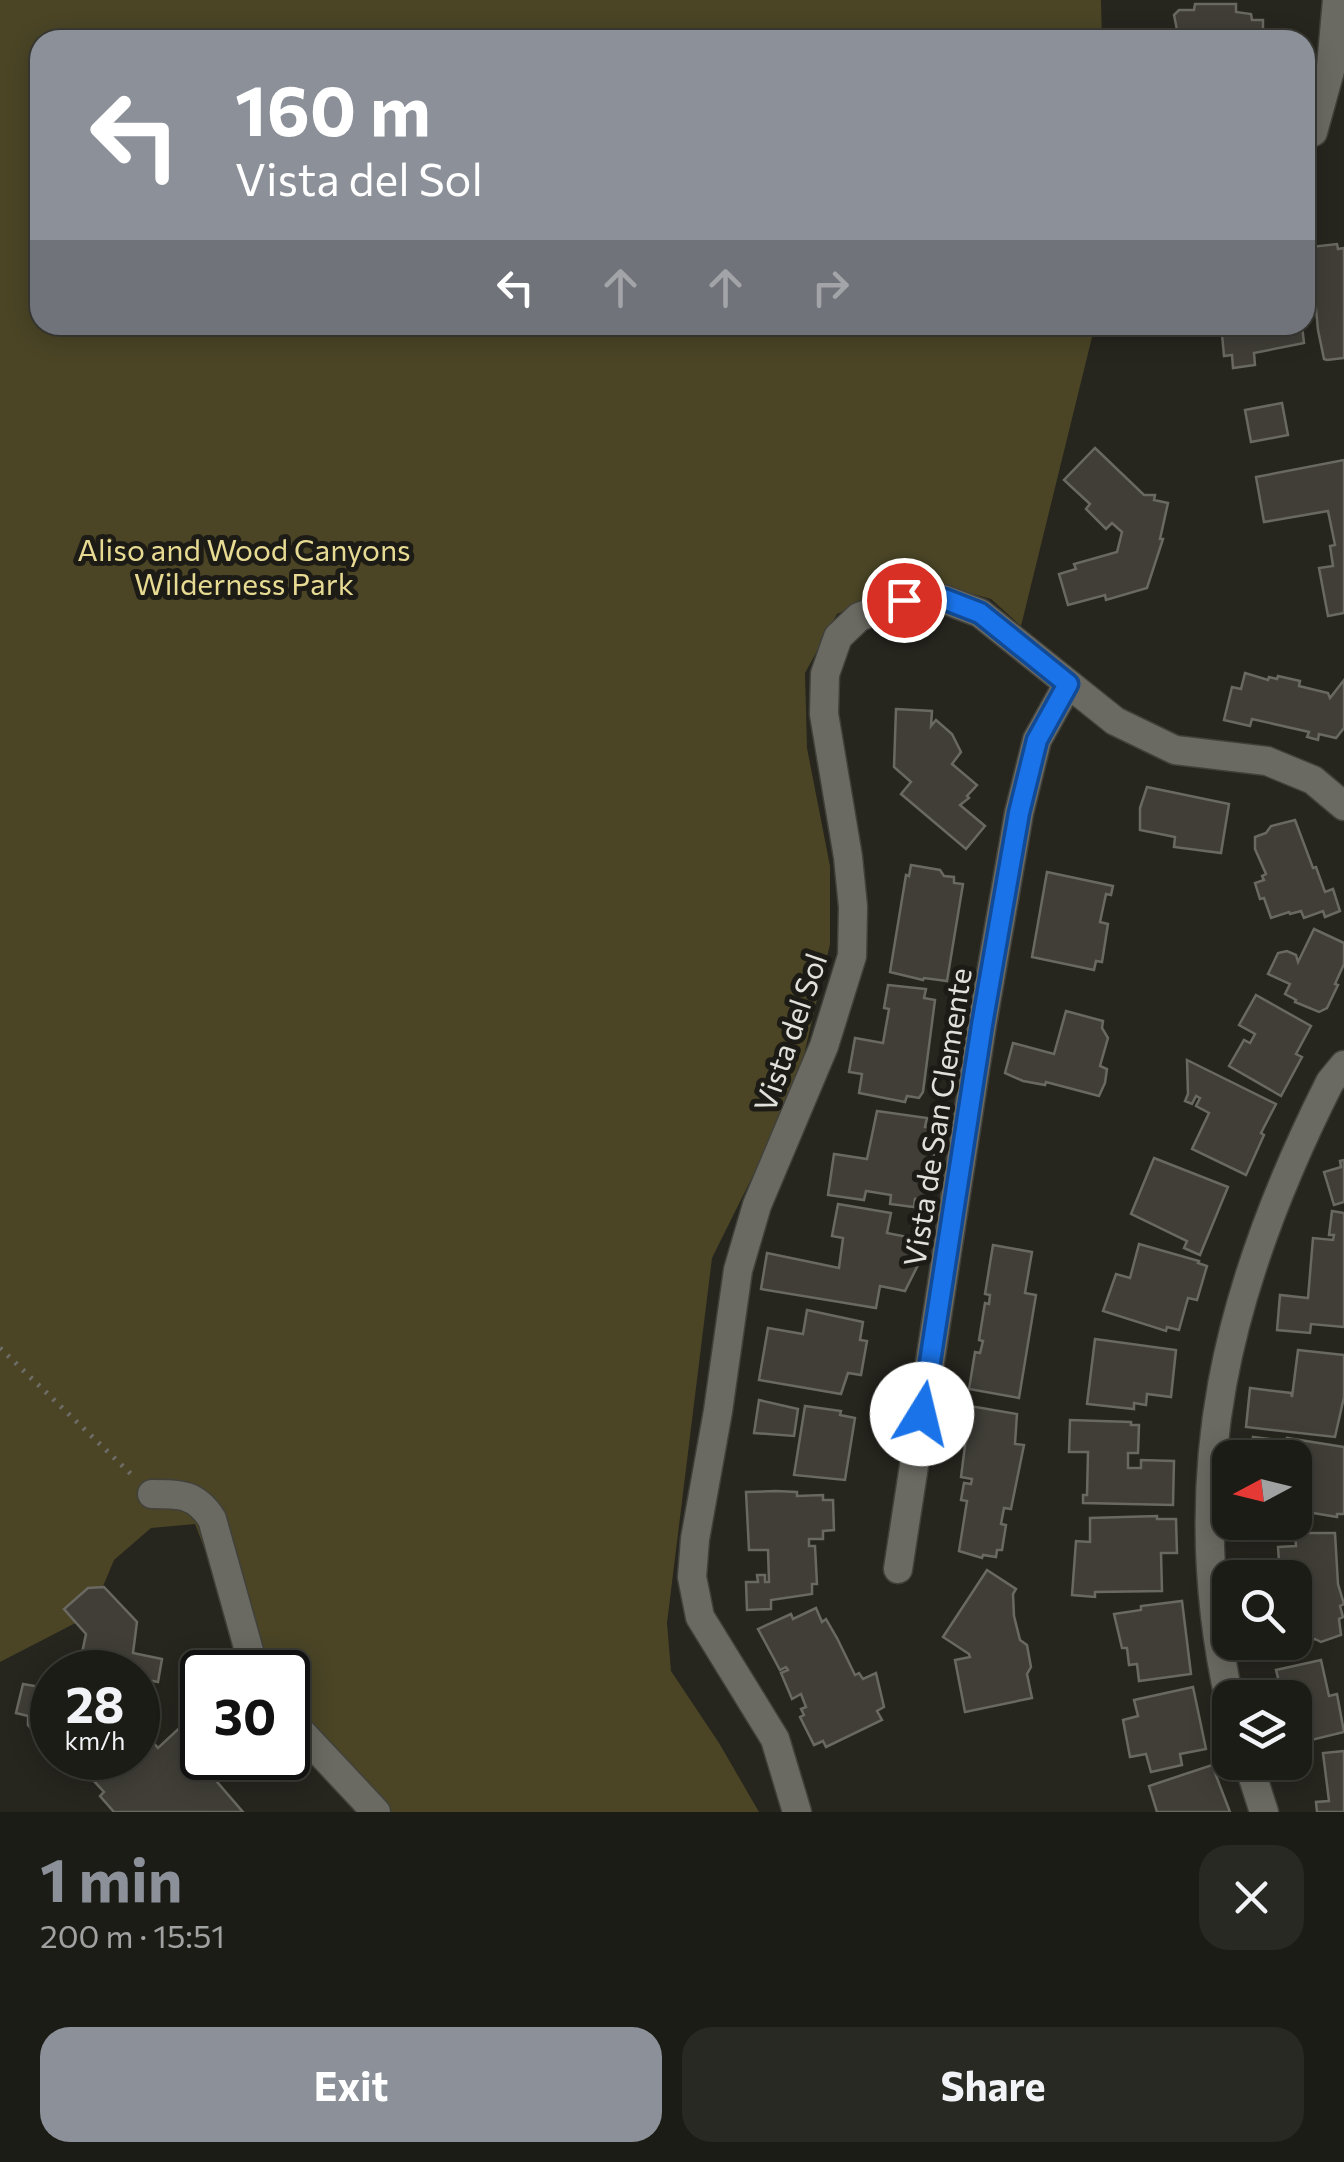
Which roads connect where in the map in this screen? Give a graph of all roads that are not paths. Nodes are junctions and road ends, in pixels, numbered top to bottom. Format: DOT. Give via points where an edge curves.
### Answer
graph roads {
  1 [pos="1337,0"];
  2 [pos="1315,125"];
  3 [pos="1068,684"];
  4 [pos="1344,806"];
  5 [pos="1344,1065"];
  6 [pos="152,1494"];
  7 [pos="898,1569"];
  8 [pos="249,1650"];
  9 [pos="1225,1680"];
  10 [pos="310,1742"];
  11 [pos="1254,1780"];
  12 [pos="376,1812"];
  13 [pos="796,1812"];
  14 [pos="1264,1812"];
  1 -- 2 [label="street" via="1331,67"];
  3 -- 4 [label="street, Vista del Sol" via="1115,721 1175,750 1267,761 1313,780"];
  3 -- 7 [label="street, Vista de San Clemente" via="1037,740 1019,813"];
  3 -- 13 [label="street, Vista del Sol" via="980,613 944,599 904,600 859,618 838,637 825,674 824,714 853,907 852,956 738,1270 692,1577 700,1617 775,1738"];
  5 -- 9 [label="street" via="1270,1211 1226,1359 1209,1507"];
  6 -- 8 [label="street" via="184,1494 201,1502 212,1519"];
  10 -- 12 [label="street"];
  11 -- 14 [label="street"];
}
